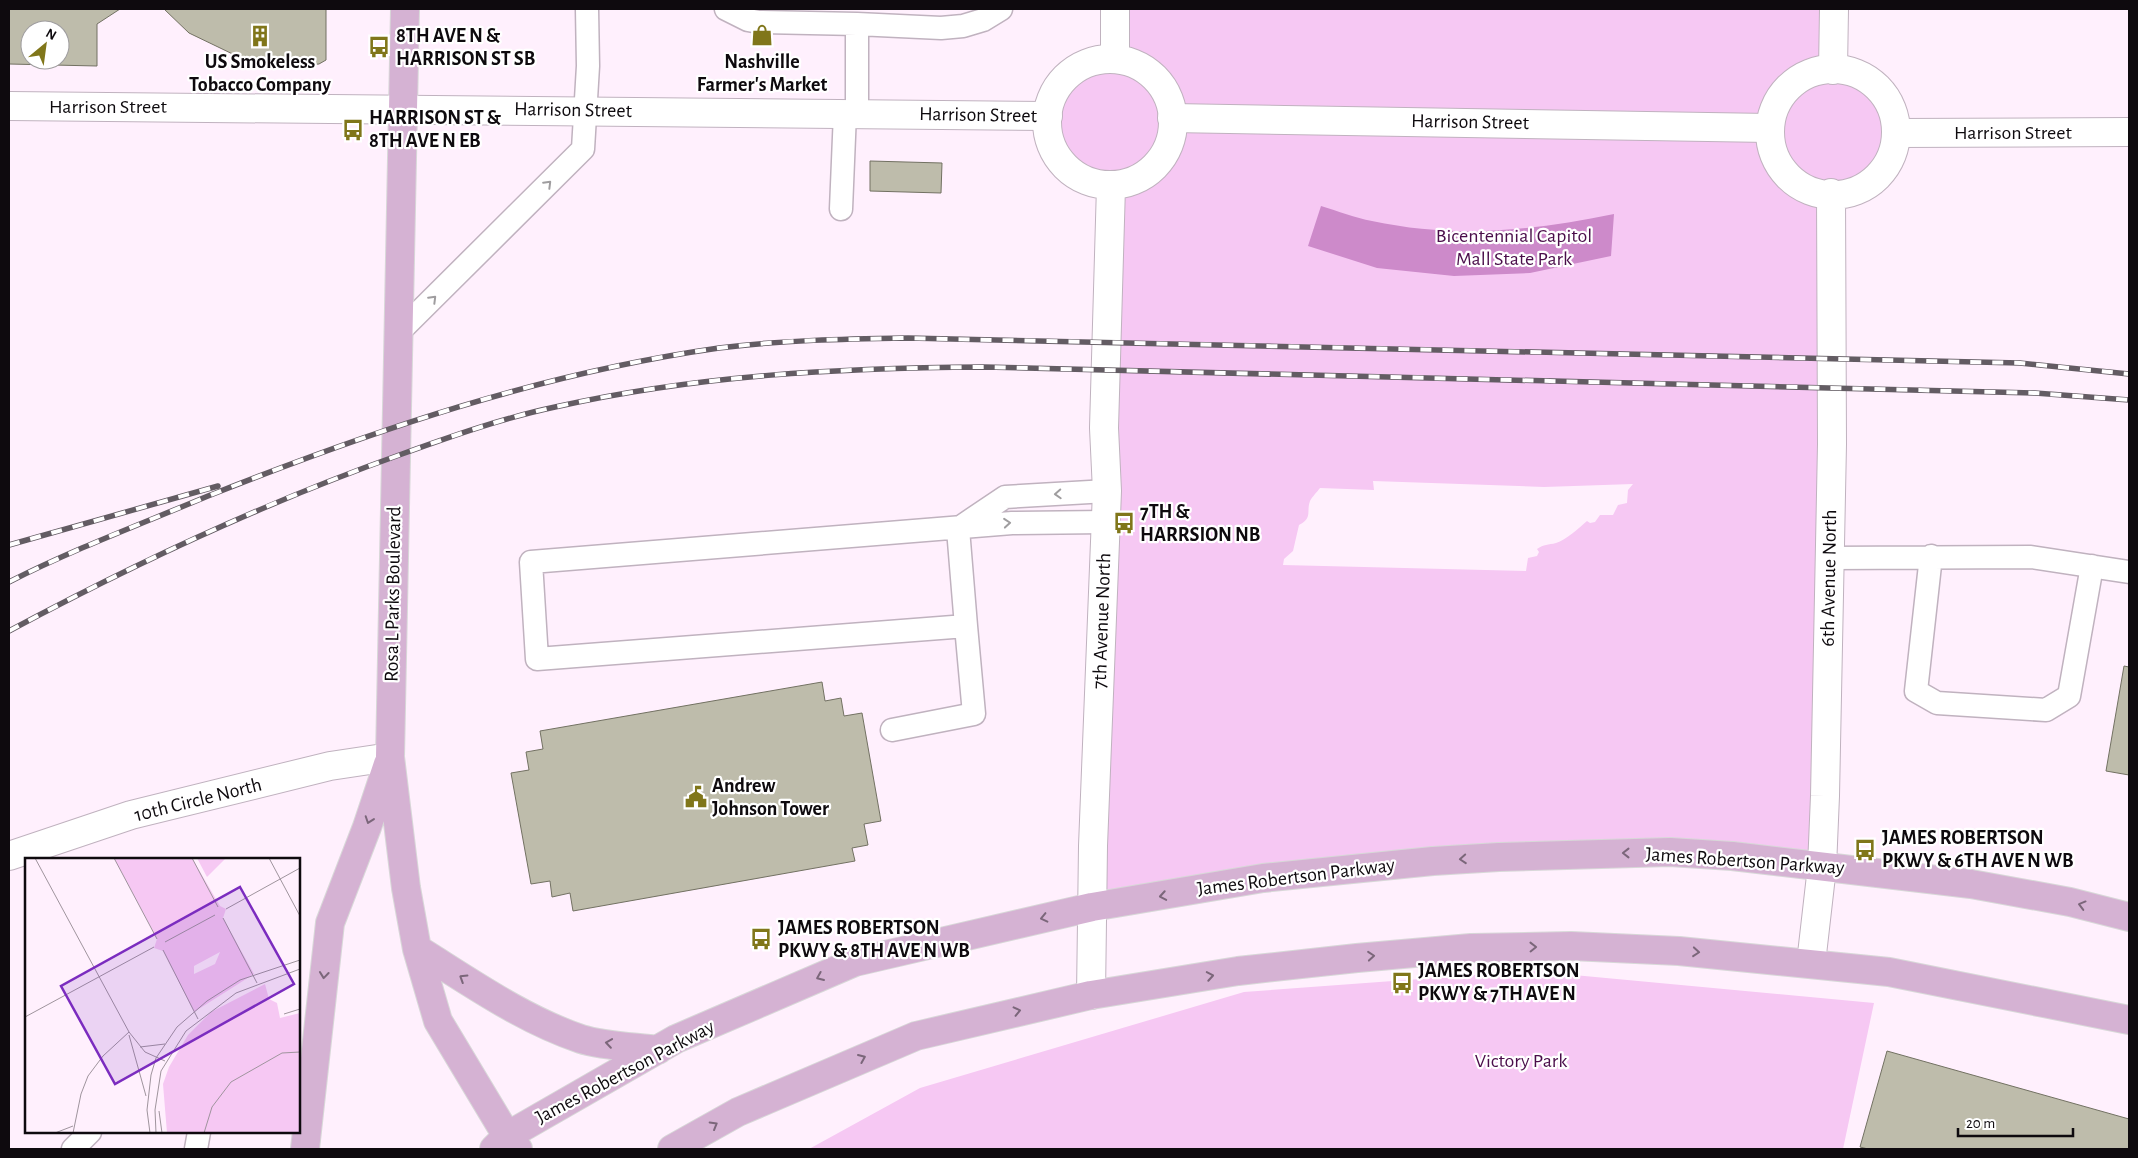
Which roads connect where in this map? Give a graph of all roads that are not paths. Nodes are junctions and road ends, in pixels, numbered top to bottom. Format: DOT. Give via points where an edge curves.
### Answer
graph roads {
  1 [pos="405,9"];
  2 [pos="587,9"];
  3 [pos="726,9"];
  4 [pos="1001,9"];
  5 [pos="1115,9"];
  6 [pos="1834,9"];
  7 [pos="857,24"];
  8 [pos="1115,57"];
  9 [pos="1833,70"];
  10 [pos="9,106"];
  11 [pos="402,109"];
  12 [pos="586,110"];
  13 [pos="851,113"];
  14 [pos="1048,116"];
  15 [pos="1172,118"];
  16 [pos="1769,128"];
  17 [pos="2129,132"];
  18 [pos="1897,133"];
  19 [pos="1111,186"];
  20 [pos="1831,193"];
  21 [pos="841,209"];
  22 [pos="398,333"];
  23 [pos="1107,491"];
  24 [pos="1106,522"];
  25 [pos="958,529"];
  26 [pos="1931,556"];
  27 [pos="1829,558"];
  28 [pos="2092,566"];
  29 [pos="2129,572"];
  30 [pos="966,626"];
  31 [pos="892,730"];
  32 [pos="390,757"];
  33 [pos="25,854"];
  34 [pos="1822,866"];
  35 [pos="1092,907"];
  36 [pos="2129,917"];
  37 [pos="417,949"];
  38 [pos="1811,963"];
  39 [pos="1091,995"];
  40 [pos="2129,1020"];
  41 [pos="658,1050"];
  42 [pos="89,1133"];
  43 [pos="199,1133"];
  44 [pos="507,1145"];
  45 [pos="72,1149"];
  46 [pos="196,1149"];
  47 [pos="305,1149"];
  48 [pos="672,1149"];
  1 -- 11 [label="main road, Rosa L Parks Boulevard"];
  2 -- 12 [label="lane"];
  3 -- 7 [label="lane" via="759,22"];
  4 -- 7 [label="lane" via="983,20 963,26"];
  5 -- 8 [label="street"];
  6 -- 9 [label="street"];
  7 -- 13 [label="lane"];
  8 -- 14 [label="street" via="1087,62 1067,75 1052,97"];
  8 -- 15 [label="street" via="1137,65 1152,76 1164,90"];
  9 -- 16 [label="street" via="1804,76 1788,87 1773,110"];
  9 -- 18 [label="street" via="1852,72 1876,86 1893,110"];
  10 -- 11 [label="street, Harrison Street"];
  11 -- 12 [label="street, Harrison Street"];
  11 -- 22 [label="main road, Rosa L Parks Boulevard"];
  12 -- 13 [label="street, Harrison Street"];
  22 -- 12 [label="lane, one-way" via="583,149"];
  13 -- 14 [label="street, Harrison Street"];
  13 -- 21 [label="lane"];
  14 -- 19 [label="street" via="1053,148 1062,162 1085,180"];
  15 -- 16 [label="street, Harrison Street"];
  15 -- 19 [label="street" via="1167,148 1154,166 1137,180"];
  16 -- 20 [label="street" via="1770,147 1791,180 1807,189"];
  17 -- 18 [label="street, Harrison Street"];
  18 -- 20 [label="street" via="1890,161 1878,176 1861,188"];
  19 -- 23 [label="street, 7th Avenue North" via="1104,428"];
  20 -- 27 [label="street, 6th Avenue North"];
  22 -- 32 [label="main road, Rosa L Parks Boulevard"];
  23 -- 24 [label="street, 7th Avenue North"];
  23 -- 25 [label="lane, one-way" via="1006,497"];
  25 -- 24 [label="lane, one-way" via="1012,523"];
  24 -- 35 [label="street, 7th Avenue North"];
  25 -- 30 [label="lane"];
  25 -- 30 [label="lane" via="531,562 538,659"];
  26 -- 27 [label="lane"];
  26 -- 28 [label="lane" via="2031,557"];
  26 -- 28 [label="lane" via="1916,691 1937,703 2046,710 2069,696"];
  27 -- 34 [label="street, 6th Avenue North"];
  28 -- 29 [label="lane"];
  30 -- 31 [label="lane" via="974,714"];
  32 -- 33 [label="street, 10th Circle North" via="330,766 131,815"];
  32 -- 37 [label="main road, Rosa L Parks Boulevard"];
  32 -- 47 [label="main road, one-way" via="330,923"];
  34 -- 35 [label="main road, James Robertson Parkway, one-way" via="1670,852 1499,857 1263,878"];
  36 -- 34 [label="main road, James Robertson Parkway, one-way" via="2070,902 1971,884"];
  34 -- 38 [label="street, 6th Avenue North"];
  35 -- 39 [label="street, 7th Avenue North"];
  35 -- 41 [label="main road, James Robertson Parkway, one-way" via="855,962 676,1039"];
  41 -- 37 [label="main road, one-way" via="583,1040 554,1028 522,1014"];
  37 -- 44 [label="main road, Rosa L Parks Boulevard" via="438,1021"];
  39 -- 38 [label="main road, one-way" via="1238,971 1471,948 1571,946"];
  38 -- 40 [label="main road" via="1889,972"];
  48 -- 39 [label="main road, one-way" via="738,1112 916,1036"];
  41 -- 44 [label="main road, James Robertson Parkway"];
  42 -- 45 [label="lane"];
  43 -- 46 [label="lane"];
}
